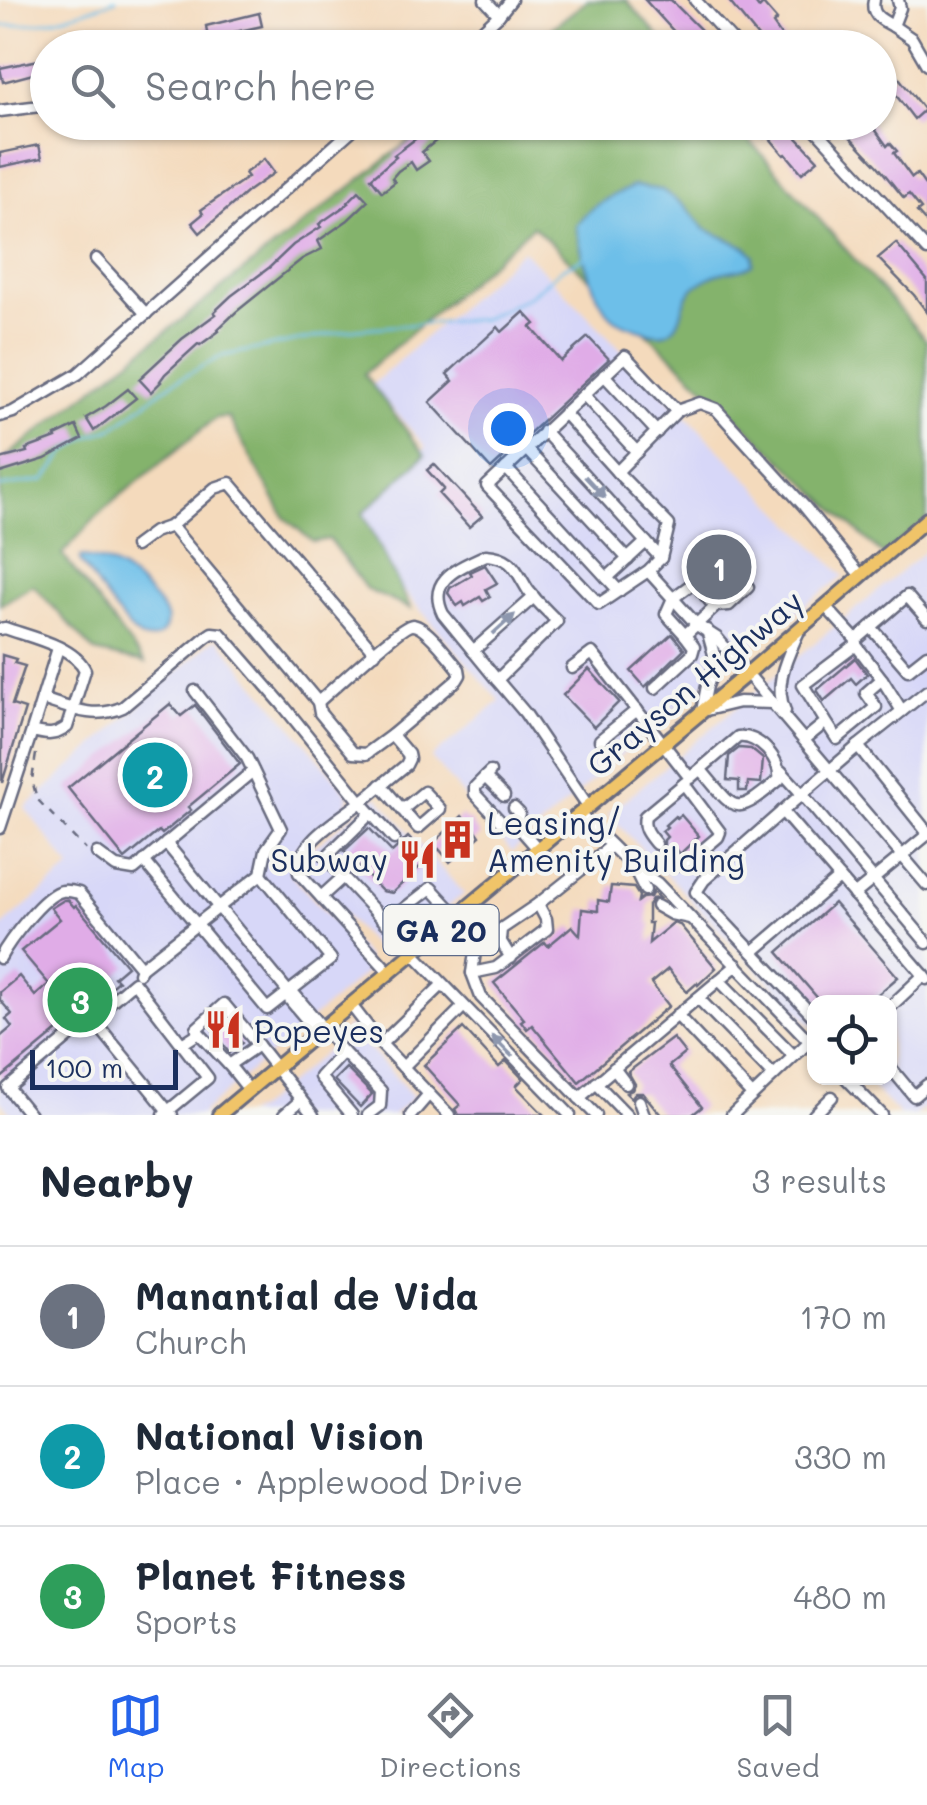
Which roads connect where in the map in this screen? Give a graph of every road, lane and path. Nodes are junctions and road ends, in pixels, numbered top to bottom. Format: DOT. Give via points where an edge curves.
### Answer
graph roads {
  1 [pos="485,0"];
  2 [pos="512,0"];
  3 [pos="695,0"];
  4 [pos="874,0"];
  5 [pos="898,0"];
  6 [pos="499,15"];
  7 [pos="894,26"];
  8 [pos="483,30"];
  9 [pos="722,30"];
  10 [pos="927,34"];
  11 [pos="912,39"];
  12 [pos="927,66"];
  13 [pos="30,107"];
  14 [pos="0,111"];
  15 [pos="341,140"];
  16 [pos="826,140"];
  17 [pos="927,250"];
  18 [pos="96,259"];
  19 [pos="146,314"];
  20 [pos="604,376"];
  21 [pos="584,395"];
  22 [pos="678,412"];
  23 [pos="564,414"];
  24 [pos="0,416"];
  25 [pos="544,431"];
  26 [pos="657,432"];
  27 [pos="526,449"];
  28 [pos="638,452"];
  29 [pos="506,468"];
  30 [pos="617,472"];
  31 [pos="927,519"];
  32 [pos="171,526"];
  33 [pos="646,542"];
  34 [pos="135,546"];
  35 [pos="661,558"];
  36 [pos="628,559"];
  37 [pos="648,571"];
  38 [pos="861,576"];
  39 [pos="607,578"];
  40 [pos="748,587"];
  41 [pos="618,591"];
  42 [pos="534,597"];
  43 [pos="673,598"];
  44 [pos="714,606"];
  45 [pos="826,607"];
  46 [pos="927,619"];
  47 [pos="871,627"];
  48 [pos="702,628"];
  49 [pos="0,630"];
  50 [pos="800,630"];
  51 [pos="686,635"];
  52 [pos="856,642"];
  53 [pos="58,648"];
  54 [pos="474,651"];
  55 [pos="375,653"];
  56 [pos="926,657"];
  57 [pos="572,668"];
  58 [pos="748,673"];
  59 [pos="882,679"];
  60 [pos="498,680"];
  61 [pos="655,688"];
  62 [pos="195,691"];
  63 [pos="927,691"];
  64 [pos="42,699"];
  65 [pos="318,702"];
  66 [pos="772,703"];
  67 [pos="74,709"];
  68 [pos="637,710"];
  69 [pos="702,711"];
  70 [pos="902,711"];
  71 [pos="826,722"];
  72 [pos="792,726"];
  73 [pos="32,732"];
  74 [pos="392,735"];
  75 [pos="600,740"];
  76 [pos="804,740"];
  77 [pos="28,744"];
  78 [pos="662,744"];
  79 [pos="858,746"];
  80 [pos="701,770"];
  81 [pos="829,770"];
  82 [pos="780,771"];
  83 [pos="252,772"];
  84 [pos="687,781"];
  85 [pos="381,786"];
  86 [pos="802,794"];
  87 [pos="504,796"];
  88 [pos="361,802"];
  89 [pos="514,808"];
  90 [pos="402,810"];
  91 [pos="584,811"];
  92 [pos="782,812"];
  93 [pos="371,813"];
  94 [pos="516,824"];
  95 [pos="0,828"];
  96 [pos="927,833"];
  97 [pos="394,839"];
  98 [pos="166,843"];
  99 [pos="656,844"];
  100 [pos="610,846"];
  101 [pos="538,849"];
  102 [pos="92,852"];
  103 [pos="667,856"];
  104 [pos="902,856"];
  105 [pos="689,860"];
  106 [pos="144,861"];
  107 [pos="634,868"];
  108 [pos="260,874"];
  109 [pos="342,877"];
  110 [pos="838,879"];
  111 [pos="704,880"];
  112 [pos="872,880"];
  113 [pos="927,885"];
  114 [pos="644,890"];
  115 [pos="854,895"];
  116 [pos="321,898"];
  117 [pos="538,904"];
  118 [pos="657,906"];
  119 [pos="219,907"];
  120 [pos="458,916"];
  121 [pos="690,918"];
  122 [pos="197,925"];
  123 [pos="927,943"];
  124 [pos="753,952"];
  125 [pos="413,954"];
  126 [pos="0,958"];
  127 [pos="510,958"];
  128 [pos="736,966"];
  129 [pos="141,968"];
  130 [pos="390,972"];
  131 [pos="472,973"];
  132 [pos="925,978"];
  133 [pos="719,980"];
  134 [pos="134,982"];
  135 [pos="442,985"];
  136 [pos="289,994"];
  137 [pos="698,998"];
  138 [pos="897,1001"];
  139 [pos="351,1005"];
  140 [pos="463,1007"];
  141 [pos="807,1009"];
  142 [pos="678,1016"];
  143 [pos="92,1018"];
  144 [pos="321,1030"];
  145 [pos="199,1033"];
  146 [pos="807,1038"];
  147 [pos="182,1044"];
  148 [pos="380,1044"];
  149 [pos="258,1046"];
  150 [pos="807,1047"];
  151 [pos="343,1052"];
  152 [pos="794,1056"];
  153 [pos="229,1065"];
  154 [pos="276,1067"];
  155 [pos="403,1067"];
  156 [pos="614,1068"];
  157 [pos="773,1075"];
  158 [pos="897,1075"];
  159 [pos="596,1084"];
  160 [pos="626,1084"];
  161 [pos="853,1085"];
  162 [pos="927,1085"];
  163 [pos="249,1090"];
  164 [pos="4,1091"];
  165 [pos="429,1094"];
  166 [pos="752,1095"];
  167 [pos="832,1097"];
  168 [pos="579,1098"];
  169 [pos="301,1100"];
  170 [pos="639,1102"];
  171 [pos="168,1114"];
  172 [pos="30,1115"];
  173 [pos="219,1115"];
  174 [pos="284,1115"];
  175 [pos="313,1115"];
  176 [pos="352,1115"];
  177 [pos="368,1115"];
  178 [pos="411,1115"];
  179 [pos="450,1115"];
  180 [pos="570,1115"];
  181 [pos="596,1115"];
  182 [pos="626,1115"];
  183 [pos="644,1115"];
  184 [pos="732,1115"];
  185 [pos="814,1115"];
  186 [pos="882,1115"];
  1 -- 6 [label="street"];
  2 -- 6 [label="street"];
  3 -- 9 [label="street"];
  4 -- 7 [label="street" via="876,16"];
  5 -- 7 [label="street"];
  6 -- 8 [label="street"];
  7 -- 11 [label="street"];
  10 -- 11 [label="street"];
  11 -- 12 [label="street"];
  13 -- 14 [label="street"];
  15 -- 19 [label="street"];
  16 -- 17 [label="street"];
  18 -- 19 [label="street"];
  19 -- 24 [label="street" via="78,374"];
  20 -- 21 [label="street"];
  20 -- 22 [label="street" via="625,356"];
  20 -- 26 [label="street"];
  21 -- 23 [label="street"];
  21 -- 28 [label="street"];
  22 -- 26 [label="street"];
  22 -- 38 [label="street" via="700,404 716,410"];
  23 -- 25 [label="street"];
  23 -- 30 [label="street"];
  25 -- 27 [label="street"];
  25 -- 33 [label="street, one-way"];
  26 -- 28 [label="street"];
  27 -- 29 [label="street"];
  27 -- 36 [label="street"];
  28 -- 30 [label="street"];
  29 -- 39 [label="street"];
  29 -- 41 [label="street" via="487,486 599,604"];
  30 -- 35 [label="street" via="668,525"];
  31 -- 38 [label="main road, Grayson Highway / GA 20"];
  32 -- 34 [label="street"];
  32 -- 55 [label="street" via="214,488 230,483"];
  32 -- 65 [label="street"];
  33 -- 35 [label="street"];
  33 -- 36 [label="street"];
  35 -- 37 [label="street"];
  36 -- 39 [label="street"];
  37 -- 41 [label="street"];
  37 -- 43 [label="street"];
  38 -- 45 [label="main road, Grayson Highway / GA 20"];
  39 -- 41 [label="street"];
  40 -- 44 [label="street" via="728,605"];
  54 -- 42 [label="street, one-way"];
  42 -- 54 [label="street" via="501,556 486,555 445,579 436,602"];
  42 -- 60 [label="street" via="556,621"];
  43 -- 44 [label="street" via="696,584"];
  43 -- 48 [label="street"];
  43 -- 51 [label="street" via="666,614"];
  44 -- 48 [label="street"];
  45 -- 50 [label="main road, Grayson Highway / GA 20"];
  45 -- 52 [label="street"];
  46 -- 47 [label="street" via="906,596"];
  47 -- 52 [label="street"];
  47 -- 56 [label="street" via="908,670"];
  48 -- 51 [label="street"];
  48 -- 58 [label="street"];
  48 -- 69 [label="street" via="714,658"];
  49 -- 53 [label="street"];
  50 -- 58 [label="main road, Grayson Highway / GA 20"];
  50 -- 72 [label="street" via="780,684"];
  51 -- 61 [label="street" via="692,654"];
  52 -- 59 [label="street"];
  52 -- 71 [label="street" via="804,685"];
  53 -- 64 [label="street"];
  53 -- 67 [label="street" via="85,670"];
  54 -- 60 [label="street"];
  55 -- 65 [label="street"];
  55 -- 74 [label="street" via="412,625 423,628 460,675"];
  57 -- 68 [label="street" via="592,653"];
  58 -- 66 [label="street"];
  58 -- 69 [label="main road, Grayson Highway / GA 20"];
  59 -- 70 [label="street"];
  59 -- 71 [label="street" via="866,692 876,707 837,738"];
  60 -- 91 [label="street"];
  62 -- 83 [label="street"];
  63 -- 70 [label="street"];
  64 -- 67 [label="street"];
  64 -- 73 [label="street"];
  65 -- 74 [label="street" via="353,753 366,754"];
  66 -- 69 [label="street"];
  66 -- 72 [label="street"];
  67 -- 73 [label="street" via="60,733"];
  67 -- 88 [label="street" via="92,714 123,707 206,637 222,634"];
  68 -- 75 [label="street"];
  68 -- 78 [label="street"];
  69 -- 78 [label="main road, Grayson Highway / GA 20"];
  70 -- 79 [label="street"];
  71 -- 76 [label="street"];
  72 -- 76 [label="street"];
  73 -- 77 [label="street"];
  74 -- 85 [label="street" via="409,759"];
  76 -- 81 [label="street"];
  77 -- 95 [label="street"];
  77 -- 102 [label="path" via="37,747 37,800"];
  78 -- 84 [label="street"];
  78 -- 91 [label="main road, Grayson Highway / GA 20"];
  79 -- 81 [label="street"];
  79 -- 96 [label="street"];
  80 -- 82 [label="street" via="747,736"];
  80 -- 82 [label="street" via="738,806 779,780"];
  80 -- 84 [label="street"];
  81 -- 86 [label="street"];
  81 -- 104 [label="street"];
  82 -- 86 [label="street"];
  83 -- 98 [label="street"];
  83 -- 108 [label="street" via="280,829"];
  84 -- 99 [label="street" via="645,816"];
  84 -- 105 [label="street" via="720,832"];
  85 -- 88 [label="street"];
  85 -- 90 [label="street"];
  86 -- 92 [label="street"];
  86 -- 112 [label="street"];
  87 -- 94 [label="street" via="488,775 475,787 502,823"];
  88 -- 93 [label="street"];
  88 -- 116 [label="street" via="300,854 299,873"];
  89 -- 94 [label="street"];
  91 -- 100 [label="street"];
  91 -- 101 [label="main road, Grayson Highway / GA 20"];
  92 -- 110 [label="street"];
  92 -- 111 [label="street"];
  93 -- 97 [label="street"];
  93 -- 109 [label="street" via="326,857"];
  94 -- 101 [label="street"];
  96 -- 104 [label="street"];
  98 -- 106 [label="street"];
  98 -- 119 [label="street"];
  100 -- 107 [label="street"];
  100 -- 117 [label="street"];
  101 -- 120 [label="main road, Grayson Highway / GA 20"];
  102 -- 106 [label="street" via="116,868 134,870"];
  103 -- 105 [label="street" via="674,865"];
  104 -- 112 [label="street"];
  104 -- 113 [label="street"];
  105 -- 111 [label="street"];
  106 -- 122 [label="street"];
  107 -- 114 [label="street"];
  107 -- 121 [label="street"];
  108 -- 119 [label="street"];
  108 -- 136 [label="street" via="331,959"];
  109 -- 116 [label="street"];
  109 -- 120 [label="street" via="386,922 431,888"];
  110 -- 115 [label="street"];
  110 -- 124 [label="street"];
  111 -- 124 [label="street" via="696,892"];
  112 -- 115 [label="street"];
  112 -- 123 [label="street"];
  115 -- 132 [label="street"];
  116 -- 130 [label="street"];
  117 -- 127 [label="street" via="547,929"];
  117 -- 127 [label="street" via="501,929"];
  118 -- 121 [label="street"];
  119 -- 122 [label="street"];
  119 -- 136 [label="street"];
  120 -- 125 [label="main road, Grayson Highway / GA 20"];
  120 -- 131 [label="street" via="475,944"];
  121 -- 128 [label="street"];
  122 -- 129 [label="street"];
  122 -- 136 [label="street" via="266,1010"];
  124 -- 141 [label="street"];
  125 -- 130 [label="main road, Grayson Highway / GA 20"];
  125 -- 135 [label="street"];
  126 -- 129 [label="street" via="21,925 64,890 79,892"];
  127 -- 131 [label="street"];
  128 -- 133 [label="street"];
  128 -- 146 [label="street"];
  129 -- 134 [label="street"];
  130 -- 139 [label="main road, Grayson Highway / GA 20"];
  131 -- 168 [label="street" via="481,997"];
  132 -- 138 [label="street"];
  133 -- 137 [label="street"];
  133 -- 152 [label="street"];
  134 -- 143 [label="street"];
  134 -- 147 [label="street"];
  135 -- 140 [label="street"];
  135 -- 148 [label="street"];
  136 -- 144 [label="street"];
  137 -- 142 [label="street"];
  137 -- 157 [label="street"];
  139 -- 144 [label="main road, Grayson Highway / GA 20"];
  139 -- 148 [label="street"];
  140 -- 155 [label="street"];
  180 -- 140 [label="street, one-way"];
  142 -- 156 [label="street"];
  142 -- 166 [label="street"];
  143 -- 164 [label="street"];
  143 -- 171 [label="street"];
  144 -- 151 [label="street"];
  144 -- 154 [label="main road, Grayson Highway / GA 20"];
  145 -- 147 [label="street"];
  145 -- 149 [label="street" via="224,1004"];
  145 -- 153 [label="street"];
  147 -- 171 [label="street" via="208,1078"];
  148 -- 155 [label="street"];
  149 -- 153 [label="street"];
  149 -- 154 [label="street"];
  150 -- 152 [label="street"];
  151 -- 176 [label="street" via="320,1077"];
  151 -- 177 [label="street" via="381,1091 380,1106"];
  152 -- 157 [label="street"];
  153 -- 163 [label="street"];
  154 -- 163 [label="main road, Grayson Highway / GA 20"];
  154 -- 169 [label="street"];
  155 -- 165 [label="street"];
  156 -- 159 [label="street"];
  156 -- 160 [label="street"];
  157 -- 166 [label="street"];
  158 -- 162 [label="street" via="914,1096"];
  159 -- 168 [label="street"];
  159 -- 182 [label="street"];
  161 -- 186 [label="street"];
  163 -- 173 [label="main road, Grayson Highway / GA 20"];
  164 -- 172 [label="street"];
  165 -- 178 [label="street"];
  165 -- 179 [label="street"];
  166 -- 184 [label="street"];
  167 -- 185 [label="street"];
  168 -- 181 [label="street"];
  169 -- 174 [label="street"];
  169 -- 175 [label="street"];
  170 -- 183 [label="street"];
}
